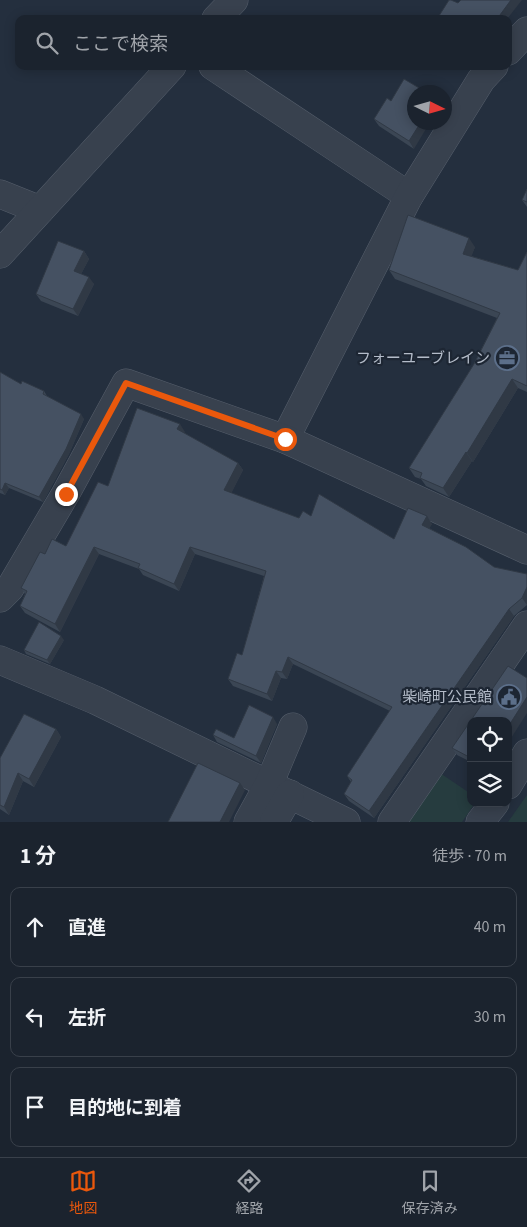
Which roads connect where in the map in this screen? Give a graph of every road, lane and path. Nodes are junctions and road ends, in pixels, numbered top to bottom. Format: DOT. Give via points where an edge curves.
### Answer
graph roads {
  1 [pos="234,0"];
  2 [pos="220,15"];
  3 [pos="527,31"];
  4 [pos="512,47"];
  5 [pos="168,70"];
  6 [pos="219,70"];
  7 [pos="490,70"];
  8 [pos="0,194"];
  9 [pos="409,196"];
  10 [pos="40,210"];
  11 [pos="0,254"];
  12 [pos="285,439"];
  13 [pos="527,550"];
  14 [pos="0,598"];
  15 [pos="527,625"];
  16 [pos="0,660"];
  17 [pos="293,727"];
  18 [pos="527,753"];
  19 [pos="512,778"];
  20 [pos="279,789"];
  21 [pos="492,807"];
  22 [pos="248,822"];
  23 [pos="274,822"];
  24 [pos="346,822"];
  25 [pos="392,822"];
  26 [pos="480,822"];
  1 -- 2 [label="street"];
  3 -- 4 [label="street"];
  5 -- 10 [label="street"];
  6 -- 9 [label="street"];
  7 -- 9 [label="street"];
  8 -- 10 [label="street"];
  9 -- 12 [label="street"];
  10 -- 11 [label="street"];
  12 -- 13 [label="street"];
  12 -- 14 [label="street" via="126,383 10,588"];
  15 -- 25 [label="street"];
  16 -- 20 [label="street" via="94,700"];
  17 -- 20 [label="street"];
  18 -- 19 [label="street"];
  20 -- 22 [label="street"];
  20 -- 23 [label="street"];
  20 -- 24 [label="street"];
  21 -- 26 [label="street"];
}
